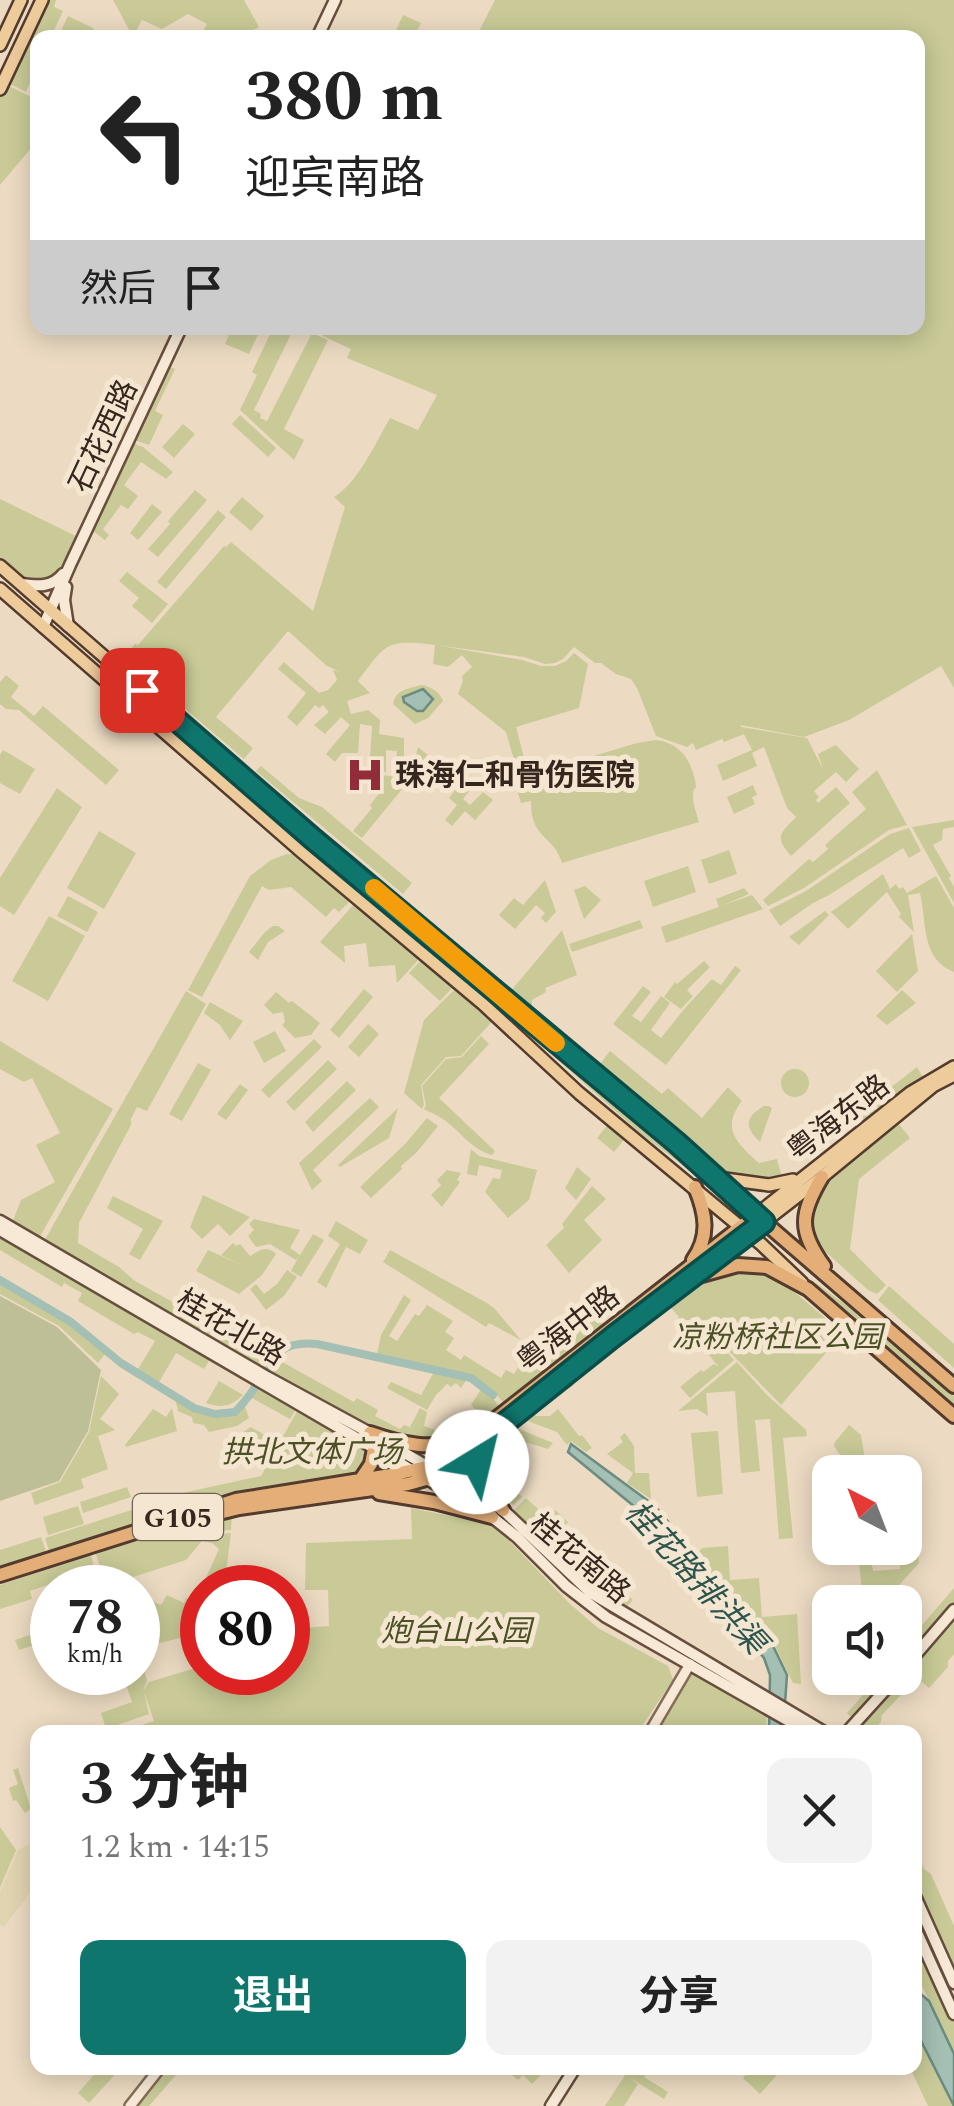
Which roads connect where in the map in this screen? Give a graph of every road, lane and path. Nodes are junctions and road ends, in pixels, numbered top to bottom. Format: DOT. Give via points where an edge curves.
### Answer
graph roads {
  1 [pos="21,0"];
  2 [pos="42,0"];
  3 [pos="335,0"];
  4 [pos="321,30"];
  5 [pos="0,46"];
  6 [pos="1,88"];
  7 [pos="177,335"];
  8 [pos="70,565"];
  9 [pos="0,566"];
  10 [pos="21,584"];
  11 [pos="0,589"];
  12 [pos="51,611"];
  13 [pos="68,626"];
  14 [pos="43,627"];
  15 [pos="562,1048"];
  16 [pos="549,1063"];
  17 [pos="954,1066"];
  18 [pos="954,1075"];
  19 [pos="696,1160"];
  20 [pos="806,1175"];
  21 [pos="682,1176"];
  22 [pos="713,1177"];
  23 [pos="822,1177"];
  24 [pos="695,1188"];
  25 [pos="760,1219"];
  26 [pos="0,1221"];
  27 [pos="0,1230"];
  28 [pos="745,1230"];
  29 [pos="688,1274"];
  30 [pos="838,1284"];
  31 [pos="808,1290"];
  32 [pos="260,1377"];
  33 [pos="954,1386"];
  34 [pos="954,1416"];
  35 [pos="370,1432"];
  36 [pos="480,1438"];
  37 [pos="374,1449"];
  38 [pos="410,1470"];
  39 [pos="431,1473"];
  40 [pos="361,1479"];
  41 [pos="352,1492"];
  42 [pos="498,1514"];
  43 [pos="0,1575"];
  44 [pos="0,1583"];
  45 [pos="954,1610"];
  46 [pos="922,1647"];
  47 [pos="690,1664"];
  48 [pos="880,1695"];
  49 [pos="767,1702"];
  50 [pos="786,1713"];
  51 [pos="654,1725"];
  52 [pos="800,1725"];
  53 [pos="810,1725"];
  54 [pos="852,1725"];
  55 [pos="922,1912"];
  56 [pos="922,1943"];
  57 [pos="954,1983"];
  58 [pos="954,2014"];
  59 [pos="154,2075"];
  60 [pos="570,2075"];
  61 [pos="130,2106"];
  62 [pos="550,2106"];
  1 -- 5 [label="main road"];
  2 -- 6 [label="main road"];
  3 -- 4 [label="main road"];
  7 -- 8 [label="main road, 石花西路"];
  8 -- 10 [label="main road" via="44,586"];
  8 -- 12 [label="main road, 石花西路"];
  8 -- 13 [label="main road"];
  9 -- 10 [label="main road"];
  10 -- 12 [label="main road"];
  11 -- 14 [label="main road"];
  12 -- 13 [label="main road"];
  12 -- 14 [label="main road, 石花西路"];
  13 -- 15 [label="main road"];
  14 -- 16 [label="main road"];
  15 -- 16 [label="main road" via="568,1066"];
  15 -- 19 [label="main road"];
  16 -- 21 [label="main road"];
  17 -- 20 [label="main road, 粤海东路"];
  18 -- 23 [label="main road, 粤海东路"];
  19 -- 21 [label="main road" via="699,1176"];
  19 -- 22 [label="main road"];
  20 -- 22 [label="main road" via="769,1185"];
  20 -- 25 [label="main road, 粤海东路"];
  21 -- 24 [label="main road"];
  22 -- 25 [label="main road"];
  23 -- 25 [label="main road, 粤海东路"];
  23 -- 30 [label="highway" via="804,1229"];
  24 -- 28 [label="main road"];
  24 -- 29 [label="highway" via="705,1233"];
  25 -- 28 [label="highway, 粤海中路 / G105"];
  25 -- 30 [label="highway"];
  26 -- 32 [label="main road, 桂花北路"];
  27 -- 32 [label="main road, 桂花北路"];
  28 -- 29 [label="highway, 粤海中路 / G105"];
  28 -- 31 [label="main road"];
  29 -- 31 [label="highway" via="750,1264"];
  29 -- 36 [label="highway, 粤海中路 / G105" via="620,1320"];
  30 -- 33 [label="highway"];
  31 -- 34 [label="highway"];
  32 -- 35 [label="main road, 桂花北路"];
  32 -- 37 [label="main road, 桂花北路"];
  35 -- 36 [label="highway" via="432,1446"];
  35 -- 39 [label="main road, 桂花北路"];
  36 -- 39 [label="highway, 粤海中路 / G105"];
  36 -- 42 [label="highway" via="478,1470"];
  37 -- 38 [label="main road, 桂花北路"];
  37 -- 40 [label="highway"];
  38 -- 39 [label="highway, 粤海中路 / G105"];
  38 -- 40 [label="highway, 粤海中路 / G105"];
  39 -- 41 [label="highway, 粤海中路 / G105" via="408,1484"];
  39 -- 42 [label="main road, 桂花南路"];
  40 -- 43 [label="highway, 粤海中路 / G105" via="204,1508"];
  41 -- 42 [label="highway"];
  41 -- 44 [label="highway, 粤海中路 / G105" via="205,1516"];
  42 -- 47 [label="main road, 桂花南路" via="584,1602"];
  42 -- 49 [label="main road, 桂花南路" via="591,1593"];
  45 -- 46 [label="main road"];
  47 -- 49 [label="main road, 桂花南路"];
  47 -- 51 [label="street"];
  48 -- 54 [label="main road"];
  49 -- 50 [label="main road, 桂花南路"];
  50 -- 52 [label="main road, 桂花南路"];
  50 -- 53 [label="main road, 桂花南路"];
  55 -- 57 [label="main road"];
  56 -- 58 [label="main road"];
  59 -- 61 [label="street"];
  60 -- 62 [label="main road"];
}
